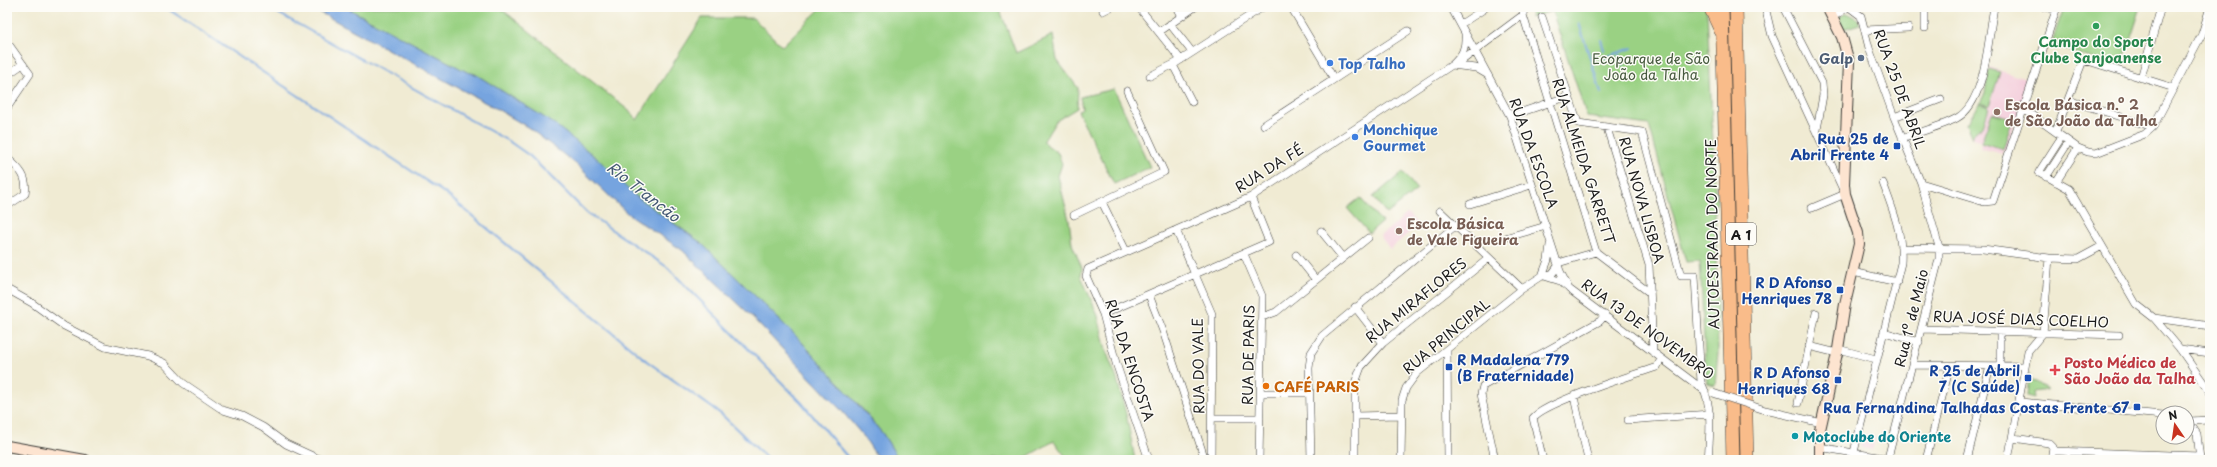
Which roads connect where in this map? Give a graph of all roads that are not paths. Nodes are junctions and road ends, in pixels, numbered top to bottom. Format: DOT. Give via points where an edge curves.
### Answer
graph roads {
  1 [pos="1111,7"];
  2 [pos="1177,7"];
  3 [pos="1195,7"];
  4 [pos="1263,7"];
  5 [pos="1291,7"];
  6 [pos="1451,7"];
  7 [pos="1484,7"];
  8 [pos="1524,7"];
  9 [pos="1710,7"];
  10 [pos="1722,7"];
  11 [pos="1736,7"];
  12 [pos="1765,7"];
  13 [pos="1783,7"];
  14 [pos="1849,7"];
  15 [pos="1925,7"];
  16 [pos="1994,7"];
  17 [pos="2045,7"];
  18 [pos="2162,7"];
  19 [pos="2210,7"];
  20 [pos="2056,9"];
  21 [pos="1141,10"];
  22 [pos="1103,11"];
  23 [pos="1832,11"];
  24 [pos="1523,15"];
  25 [pos="1182,16"];
  26 [pos="1542,17"];
  27 [pos="1170,24"];
  28 [pos="1463,27"];
  29 [pos="1908,28"];
  30 [pos="1925,28"];
  31 [pos="1865,30"];
  32 [pos="1408,31"];
  33 [pos="1159,32"];
  34 [pos="1723,36"];
  35 [pos="1490,41"];
  36 [pos="10,46"];
  37 [pos="1192,52"];
  38 [pos="1477,52"];
  39 [pos="1181,60"];
  40 [pos="23,64"];
  41 [pos="1483,64"];
  42 [pos="1173,65"];
  43 [pos="1454,65"];
  44 [pos="7,75"];
  45 [pos="1150,76"];
  46 [pos="1490,77"];
  47 [pos="2141,78"];
  48 [pos="1334,79"];
  49 [pos="2174,88"];
  50 [pos="1126,91"];
  51 [pos="1569,96"];
  52 [pos="1941,99"];
  53 [pos="2068,100"];
  54 [pos="1192,102"];
  55 [pos="1551,102"];
  56 [pos="7,108"];
  57 [pos="2024,110"];
  58 [pos="1512,115"];
  59 [pos="1894,117"];
  60 [pos="1264,125"];
  61 [pos="2153,127"];
  62 [pos="1607,128"];
  63 [pos="1817,131"];
  64 [pos="2056,131"];
  65 [pos="1902,138"];
  66 [pos="2059,141"];
  67 [pos="2066,146"];
  68 [pos="2078,148"];
  69 [pos="7,158"];
  70 [pos="2046,177"];
  71 [pos="2056,182"];
  72 [pos="1883,183"];
  73 [pos="1921,183"];
  74 [pos="1532,185"];
  75 [pos="1845,194"];
  76 [pos="1251,197"];
  77 [pos="1102,202"];
  78 [pos="1470,204"];
  79 [pos="7,206"];
  80 [pos="1812,208"];
  81 [pos="1440,211"];
  82 [pos="1074,214"];
  83 [pos="1455,226"];
  84 [pos="1546,226"];
  85 [pos="1176,230"];
  86 [pos="1321,231"];
  87 [pos="1508,237"];
  88 [pos="1368,238"];
  89 [pos="1550,240"];
  90 [pos="2102,246"];
  91 [pos="1939,247"];
  92 [pos="1902,248"];
  93 [pos="1126,252"];
  94 [pos="1596,252"];
  95 [pos="1244,254"];
  96 [pos="1296,255"];
  97 [pos="1343,258"];
  98 [pos="1490,258"];
  99 [pos="2049,258"];
  100 [pos="1559,267"];
  101 [pos="1546,268"];
  102 [pos="1088,269"];
  103 [pos="1853,272"];
  104 [pos="1194,274"];
  105 [pos="1542,276"];
  106 [pos="1316,280"];
  107 [pos="1897,282"];
  108 [pos="7,289"];
  109 [pos="1522,289"];
  110 [pos="1569,289"];
  111 [pos="1650,293"];
  112 [pos="1149,295"];
  113 [pos="1355,308"];
  114 [pos="1816,313"];
  115 [pos="1103,314"];
  116 [pos="1605,315"];
  117 [pos="1262,317"];
  118 [pos="2154,318"];
  119 [pos="2210,326"];
  120 [pos="1922,329"];
  121 [pos="1884,332"];
  122 [pos="2000,332"];
  123 [pos="2043,333"];
  124 [pos="2119,335"];
  125 [pos="1919,342"];
  126 [pos="1383,343"];
  127 [pos="1809,346"];
  128 [pos="2180,349"];
  129 [pos="1447,350"];
  130 [pos="1838,351"];
  131 [pos="1653,352"];
  132 [pos="2210,353"];
  133 [pos="1662,359"];
  134 [pos="1876,359"];
  135 [pos="1913,365"];
  136 [pos="2000,365"];
  137 [pos="1950,366"];
  138 [pos="1990,366"];
  139 [pos="2026,366"];
  140 [pos="1709,392"];
  141 [pos="2210,392"];
  142 [pos="1260,393"];
  143 [pos="1308,393"];
  144 [pos="1574,396"];
  145 [pos="2020,402"];
  146 [pos="1798,404"];
  147 [pos="1710,414"];
  148 [pos="2155,414"];
  149 [pos="1400,415"];
  150 [pos="1354,416"];
  151 [pos="1212,418"];
  152 [pos="1260,418"];
  153 [pos="1628,420"];
  154 [pos="2195,420"];
  155 [pos="2210,420"];
  156 [pos="1822,423"];
  157 [pos="2195,431"];
  158 [pos="2013,438"];
  159 [pos="7,446"];
  160 [pos="1819,447"];
  161 [pos="2053,450"];
  162 [pos="1854,452"];
  163 [pos="1872,458"];
  164 [pos="2200,458"];
  165 [pos="1892,459"];
  166 [pos="85,460"];
  167 [pos="321,460"];
  168 [pos="1149,460"];
  169 [pos="1204,460"];
  170 [pos="1211,460"];
  171 [pos="1260,460"];
  172 [pos="1311,460"];
  173 [pos="1355,460"];
  174 [pos="1401,460"];
  175 [pos="1448,460"];
  176 [pos="1495,460"];
  177 [pos="1543,460"];
  178 [pos="1588,460"];
  179 [pos="1708,460"];
  180 [pos="1733,460"];
  181 [pos="1747,460"];
  182 [pos="1820,460"];
  183 [pos="1926,460"];
  184 [pos="1967,460"];
  185 [pos="2008,460"];
  186 [pos="2051,460"];
  1 -- 22 [label="street"];
  2 -- 25 [label="street"];
  3 -- 25 [label="street"];
  4 -- 37 [label="street"];
  5 -- 48 [label="street"];
  6 -- 28 [label="street, RUA DA ESCOLA"];
  7 -- 28 [label="street"];
  8 -- 24 [label="street"];
  9 -- 34 [label="highway"];
  10 -- 34 [label="highway, AUTOESTRADA DO NORTE / A 1"];
  11 -- 181 [label="highway, AUTOESTRADA DO NORTE / A 1"];
  12 -- 63 [label="street" via="1772,36"];
  13 -- 63 [label="street" via="1822,83 1823,95"];
  14 -- 23 [label="street"];
  14 -- 31 [label="street, RUA 25 DE ABRIL" via="1861,16"];
  15 -- 30 [label="street"];
  16 -- 65 [label="street" via="1981,80 1974,102 1956,118"];
  17 -- 20 [label="street"];
  18 -- 47 [label="street"];
  19 -- 49 [label="street" via="2202,34"];
  20 -- 57 [label="street"];
  21 -- 33 [label="street"];
  23 -- 75 [label="street" via="1849,62"];
  24 -- 35 [label="street, RUA DA FÉ"];
  24 -- 55 [label="street, RUA ALMEIDA GARRETT"];
  25 -- 27 [label="street"];
  26 -- 51 [label="street"];
  27 -- 33 [label="street"];
  27 -- 37 [label="street"];
  28 -- 38 [label="street, RUA DA ESCOLA"];
  28 -- 43 [label="street, RUA DA FÉ" via="1464,50"];
  29 -- 31 [label="street"];
  31 -- 59 [label="street, RUA 25 DE ABRIL"];
  32 -- 48 [label="street"];
  33 -- 39 [label="street"];
  34 -- 180 [label="highway, AUTOESTRADA DO NORTE / A 1"];
  35 -- 38 [label="street, RUA DA FÉ"];
  35 -- 41 [label="street" via="1484,50"];
  36 -- 40 [label="street"];
  37 -- 39 [label="street"];
  38 -- 41 [label="street, RUA DA ESCOLA"];
  38 -- 43 [label="street, RUA DA FÉ"];
  39 -- 42 [label="street"];
  40 -- 44 [label="street"];
  40 -- 56 [label="street" via="30,74"];
  41 -- 46 [label="street, RUA DA ESCOLA"];
  42 -- 45 [label="street"];
  42 -- 54 [label="street"];
  43 -- 46 [label="street" via="1476,68"];
  43 -- 76 [label="street, RUA DA FÉ"];
  46 -- 58 [label="street, RUA DA ESCOLA"];
  47 -- 49 [label="street"];
  47 -- 53 [label="street" via="2088,61 2078,68"];
  48 -- 60 [label="street"];
  49 -- 61 [label="street"];
  50 -- 77 [label="street" via="1164,172"];
  51 -- 55 [label="street"];
  51 -- 62 [label="street" via="1578,123"];
  52 -- 59 [label="street"];
  53 -- 61 [label="street"];
  53 -- 64 [label="street"];
  55 -- 58 [label="street"];
  55 -- 94 [label="street, RUA ALMEIDA GARRETT"];
  57 -- 64 [label="street"];
  57 -- 73 [label="street" via="1993,201 1984,202"];
  58 -- 74 [label="street, RUA DA ESCOLA"];
  59 -- 65 [label="street, RUA 25 DE ABRIL"];
  61 -- 68 [label="street" via="2145,134 2096,152"];
  62 -- 111 [label="street, RUA NOVA LISBOA" via="1648,265"];
  62 -- 140 [label="street" via="1642,132 1681,276 1695,276 1701,376"];
  63 -- 75 [label="street"];
  64 -- 68 [label="street"];
  65 -- 73 [label="street, RUA 25 DE ABRIL"];
  66 -- 70 [label="street" via="2039,172"];
  67 -- 70 [label="street"];
  68 -- 71 [label="street"];
  69 -- 79 [label="street" via="26,179 25,194"];
  70 -- 71 [label="street"];
  71 -- 90 [label="street" via="2070,189"];
  72 -- 92 [label="street" via="1899,228"];
  73 -- 91 [label="street, Rua 1º de Maio"];
  74 -- 78 [label="street"];
  74 -- 84 [label="street, RUA DA ESCOLA"];
  75 -- 80 [label="street"];
  75 -- 103 [label="street" via="1858,233 1859,244"];
  76 -- 85 [label="street, RUA DA FÉ"];
  76 -- 95 [label="street" via="1269,242"];
  77 -- 82 [label="street"];
  77 -- 93 [label="street"];
  81 -- 83 [label="street"];
  83 -- 98 [label="street"];
  83 -- 113 [label="street"];
  84 -- 87 [label="street"];
  84 -- 89 [label="street, RUA DA ESCOLA"];
  85 -- 93 [label="street, RUA DA FÉ"];
  85 -- 104 [label="street, RUA DO VALE"];
  86 -- 97 [label="street"];
  88 -- 97 [label="street"];
  89 -- 100 [label="street, RUA DA ESCOLA"];
  89 -- 101 [label="street"];
  90 -- 99 [label="street" via="2078,258"];
  90 -- 118 [label="street" via="2136,304"];
  91 -- 92 [label="street"];
  91 -- 99 [label="street" via="1982,249"];
  91 -- 120 [label="street, Rua 1º de Maio" via="1939,259"];
  92 -- 107 [label="street"];
  93 -- 102 [label="street, RUA DA FÉ"];
  94 -- 100 [label="street"];
  94 -- 111 [label="street, RUA ALMEIDA GARRETT"];
  95 -- 104 [label="street"];
  95 -- 117 [label="street, RUA DE PARIS" via="1262,296"];
  96 -- 106 [label="street"];
  97 -- 106 [label="street"];
  98 -- 109 [label="street"];
  98 -- 126 [label="street, RUA MIRAFLORES"];
  99 -- 123 [label="street"];
  100 -- 101 [label="street"];
  100 -- 105 [label="street, RUA PRINCIPAL" via="1552,274"];
  100 -- 110 [label="street, RUA 13 DE NOVEMBRO"];
  101 -- 105 [label="street"];
  102 -- 115 [label="street, RUA DA ENCOSTA" via="1086,276"];
  103 -- 107 [label="street"];
  103 -- 130 [label="street"];
  104 -- 112 [label="street"];
  104 -- 151 [label="street, RUA DO VALE" via="1212,314"];
  105 -- 109 [label="street, RUA PRINCIPAL"];
  105 -- 110 [label="street" via="1560,281"];
  106 -- 117 [label="street" via="1276,312"];
  107 -- 121 [label="street"];
  108 -- 167 [label="street" via="64,326 105,346 148,356 164,363 183,383 223,410 242,416 286,444"];
  109 -- 129 [label="street, RUA PRINCIPAL"];
  110 -- 116 [label="street, RUA 13 DE NOVEMBRO"];
  111 -- 131 [label="street, RUA NOVA LISBOA"];
  112 -- 115 [label="street"];
  112 -- 169 [label="street" via="1163,330"];
  113 -- 126 [label="street"];
  113 -- 143 [label="street" via="1322,336 1311,353"];
  114 -- 127 [label="street"];
  115 -- 168 [label="street, RUA DA ENCOSTA" via="1116,363"];
  116 -- 131 [label="street, RUA 13 DE NOVEMBRO"];
  116 -- 176 [label="street" via="1600,321 1483,386 1481,394"];
  117 -- 142 [label="street, RUA DE PARIS"];
  118 -- 119 [label="street"];
  118 -- 128 [label="street"];
  120 -- 122 [label="street, RUA JOSÉ DIAS COELHO"];
  120 -- 125 [label="street, Rua 1º de Maio"];
  121 -- 125 [label="street"];
  121 -- 134 [label="street"];
  122 -- 123 [label="street, RUA JOSÉ DIAS COELHO"];
  122 -- 136 [label="street"];
  123 -- 124 [label="street, RUA JOSÉ DIAS COELHO"];
  123 -- 139 [label="street" via="2028,351"];
  125 -- 135 [label="street, Rua 1º de Maio"];
  126 -- 150 [label="street, RUA MIRAFLORES" via="1361,367 1356,383"];
  127 -- 130 [label="street"];
  127 -- 146 [label="street"];
  128 -- 132 [label="street"];
  128 -- 141 [label="street"];
  129 -- 149 [label="street, RUA PRINCIPAL" via="1417,373 1406,388"];
  129 -- 175 [label="street"];
  130 -- 134 [label="street"];
  130 -- 156 [label="street"];
  131 -- 133 [label="street, RUA 13 DE NOVEMBRO"];
  133 -- 140 [label="street, RUA 13 DE NOVEMBRO"];
  133 -- 144 [label="street" via="1657,367"];
  134 -- 162 [label="street"];
  135 -- 137 [label="street"];
  135 -- 165 [label="street, Rua 1º de Maio"];
  136 -- 138 [label="street"];
  136 -- 139 [label="street"];
  137 -- 138 [label="street"];
  137 -- 183 [label="street"];
  138 -- 184 [label="street"];
  139 -- 145 [label="street"];
  140 -- 147 [label="street"];
  140 -- 156 [label="street, RUA 13 DE NOVEMBRO, bridge" via="1765,410"];
  142 -- 143 [label="street"];
  142 -- 152 [label="street, RUA DE PARIS"];
  143 -- 172 [label="street"];
  144 -- 177 [label="street" via="1537,413 1533,418"];
  144 -- 178 [label="street"];
  145 -- 148 [label="street"];
  145 -- 158 [label="street"];
  147 -- 153 [label="street"];
  147 -- 179 [label="street"];
  149 -- 150 [label="street"];
  149 -- 174 [label="street, RUA PRINCIPAL"];
  150 -- 173 [label="street, RUA MIRAFLORES"];
  151 -- 152 [label="street"];
  151 -- 170 [label="street, RUA DO VALE"];
  152 -- 171 [label="street, RUA DE PARIS"];
  154 -- 155 [label="street"];
  156 -- 160 [label="street"];
  157 -- 164 [label="street"];
  158 -- 161 [label="street" via="2049,443"];
  158 -- 185 [label="street"];
  159 -- 166 [label="street"];
  160 -- 162 [label="street"];
  160 -- 182 [label="street"];
  161 -- 164 [label="street"];
  161 -- 186 [label="street"];
  162 -- 163 [label="street"];
  163 -- 165 [label="street"];
}
